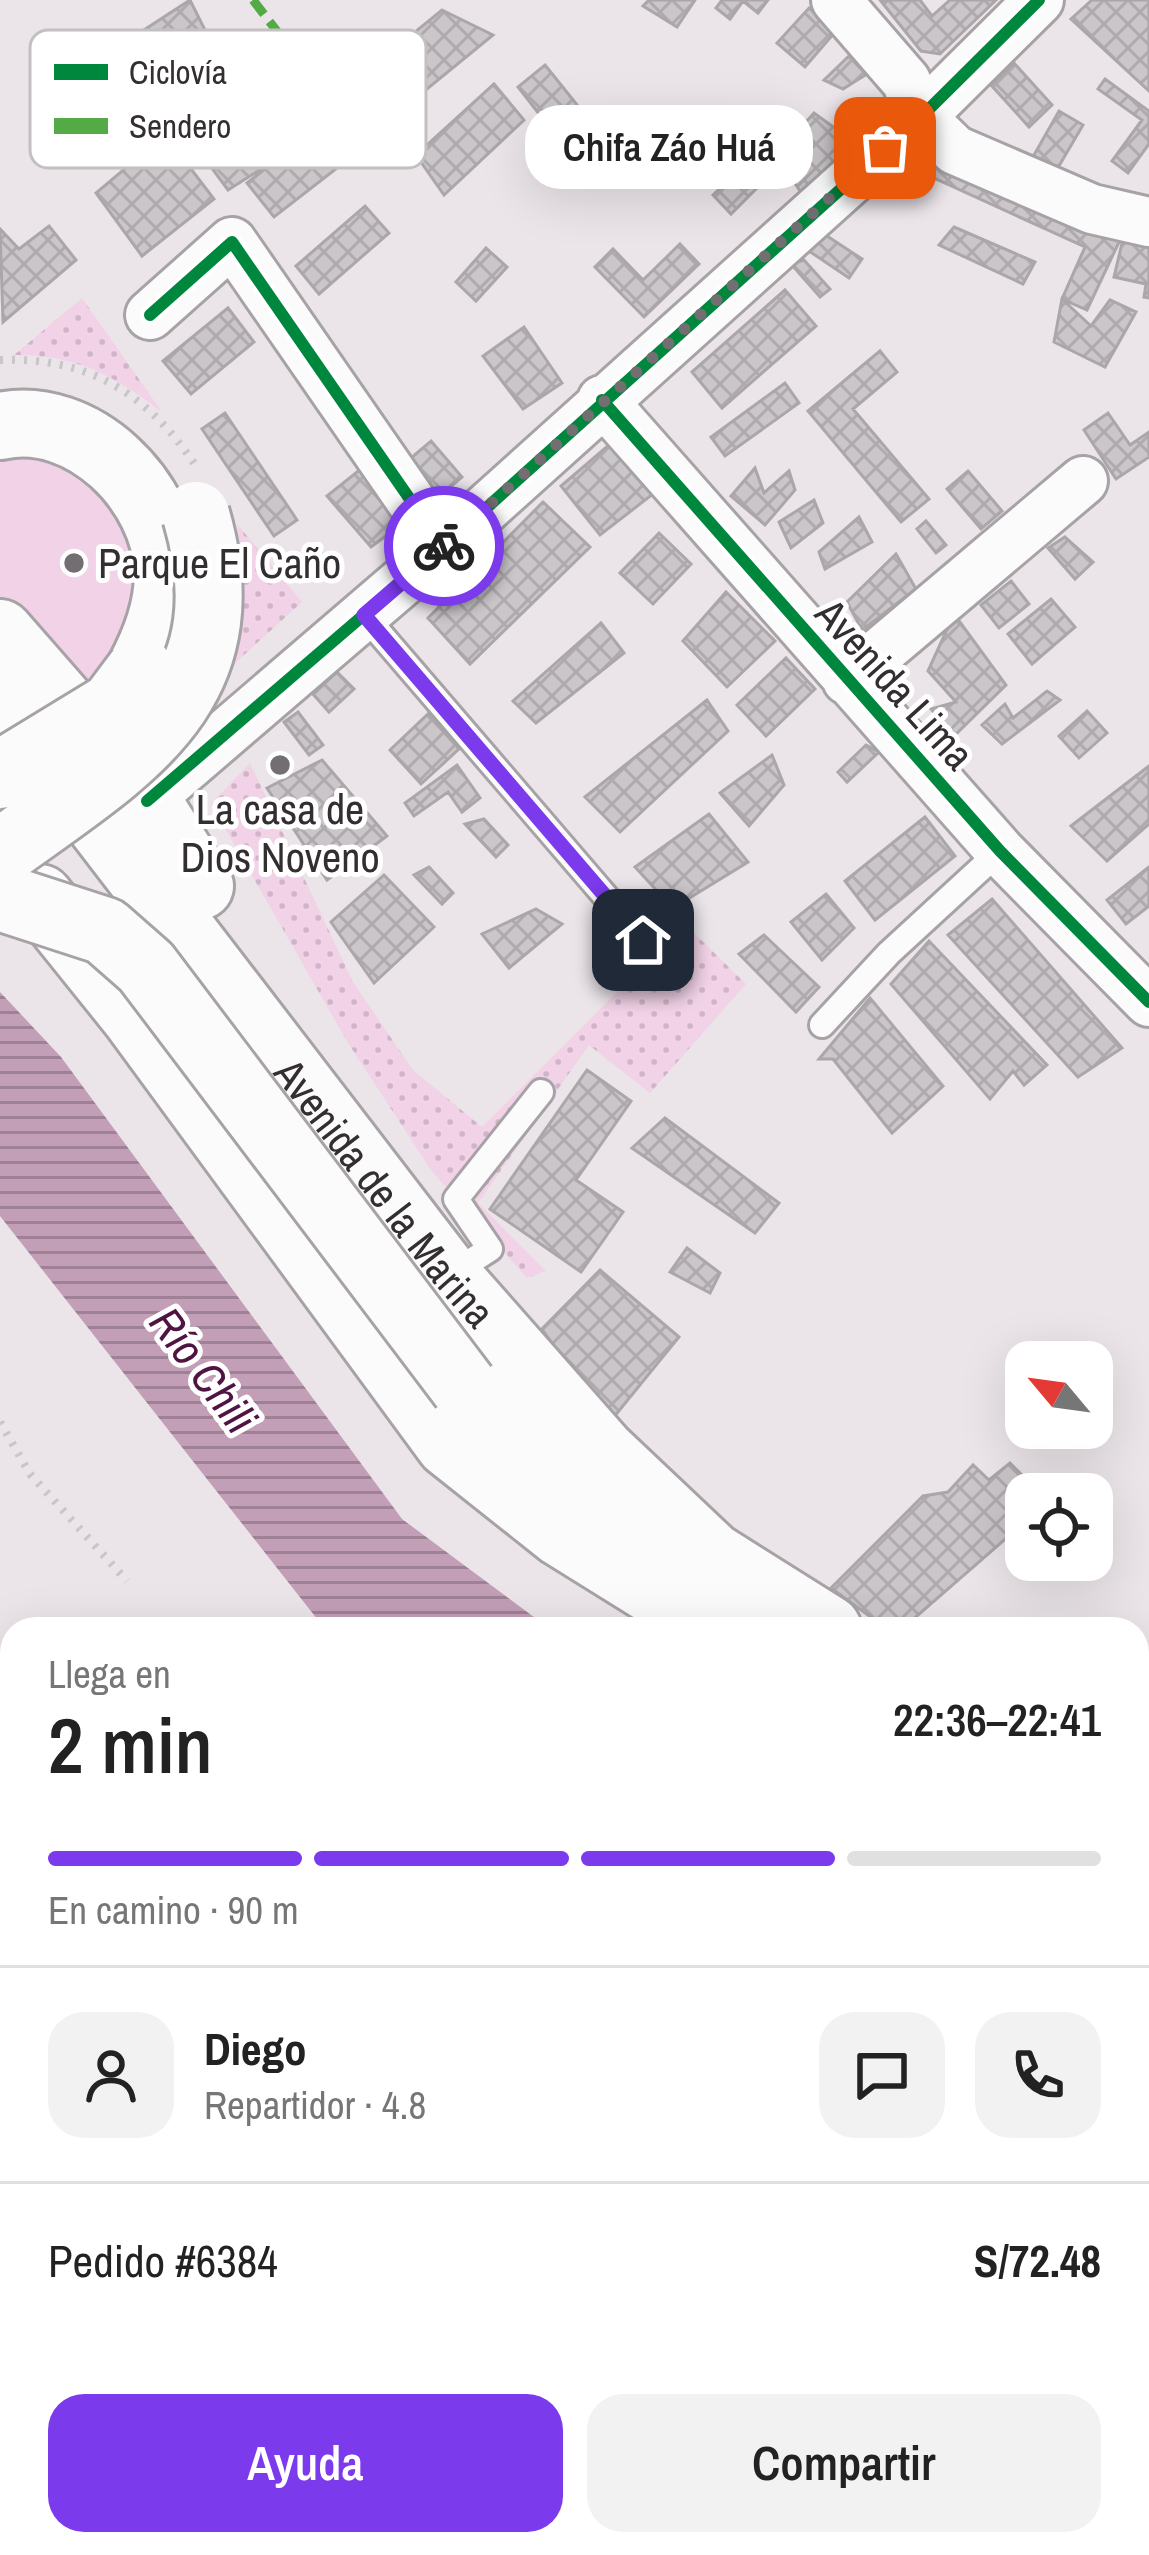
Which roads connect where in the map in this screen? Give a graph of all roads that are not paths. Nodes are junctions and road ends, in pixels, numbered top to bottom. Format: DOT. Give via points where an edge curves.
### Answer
graph roads {
  1 [pos="836,0"];
  2 [pos="1040,0"];
  3 [pos="921,117"];
  4 [pos="1149,222"];
  5 [pos="150,315"];
  6 [pos="0,380"];
  7 [pos="602,400"];
  8 [pos="0,426"];
  9 [pos="1083,481"];
  10 [pos="443,547"];
  11 [pos="364,615"];
  12 [pos="0,633"];
  13 [pos="847,680"];
  14 [pos="0,694"];
  15 [pos="0,776"];
  16 [pos="147,801"];
  17 [pos="0,851"];
  18 [pos="1000,851"];
  19 [pos="0,897"];
  20 [pos="643,940"];
  21 [pos="1149,1002"];
  22 [pos="822,1024"];
  23 [pos="541,1092"];
  24 [pos="431,1253"];
  25 [pos="697,1617"];
  26 [pos="722,1617"];
  27 [pos="810,1617"];
  1 -- 3 [label="street" via="906,81"];
  2 -- 3 [label="street"];
  3 -- 4 [label="street" via="956,150 995,170"];
  3 -- 7 [label="street"];
  5 -- 10 [label="street" via="232,242"];
  6 -- 17 [label="main road, bridge" via="81,392 146,437 181,478 196,515 209,596 208,630 188,691 166,724 142,750"];
  7 -- 10 [label="street"];
  7 -- 13 [label="street, Avenida Lima"];
  8 -- 15 [label="main road, bridge" via="50,424 108,456 161,529 168,571 155,640 113,706"];
  9 -- 13 [label="street"];
  10 -- 11 [label="street"];
  11 -- 16 [label="street"];
  11 -- 20 [label="lane"];
  12 -- 16 [label="main road"];
  13 -- 18 [label="street, Avenida Lima"];
  14 -- 24 [label="main road, Avenida de la Marina"];
  16 -- 24 [label="main road"];
  17 -- 25 [label="main road" via="134,1015 449,1444 561,1533"];
  18 -- 21 [label="street, Avenida Lima"];
  18 -- 22 [label="lane"];
  19 -- 26 [label="main road, bridge" via="105,931 146,967 517,1450"];
  23 -- 24 [label="lane" via="456,1199 490,1249"];
  24 -- 27 [label="main road, Avenida de la Marina" via="603,1453 712,1556"];
}
